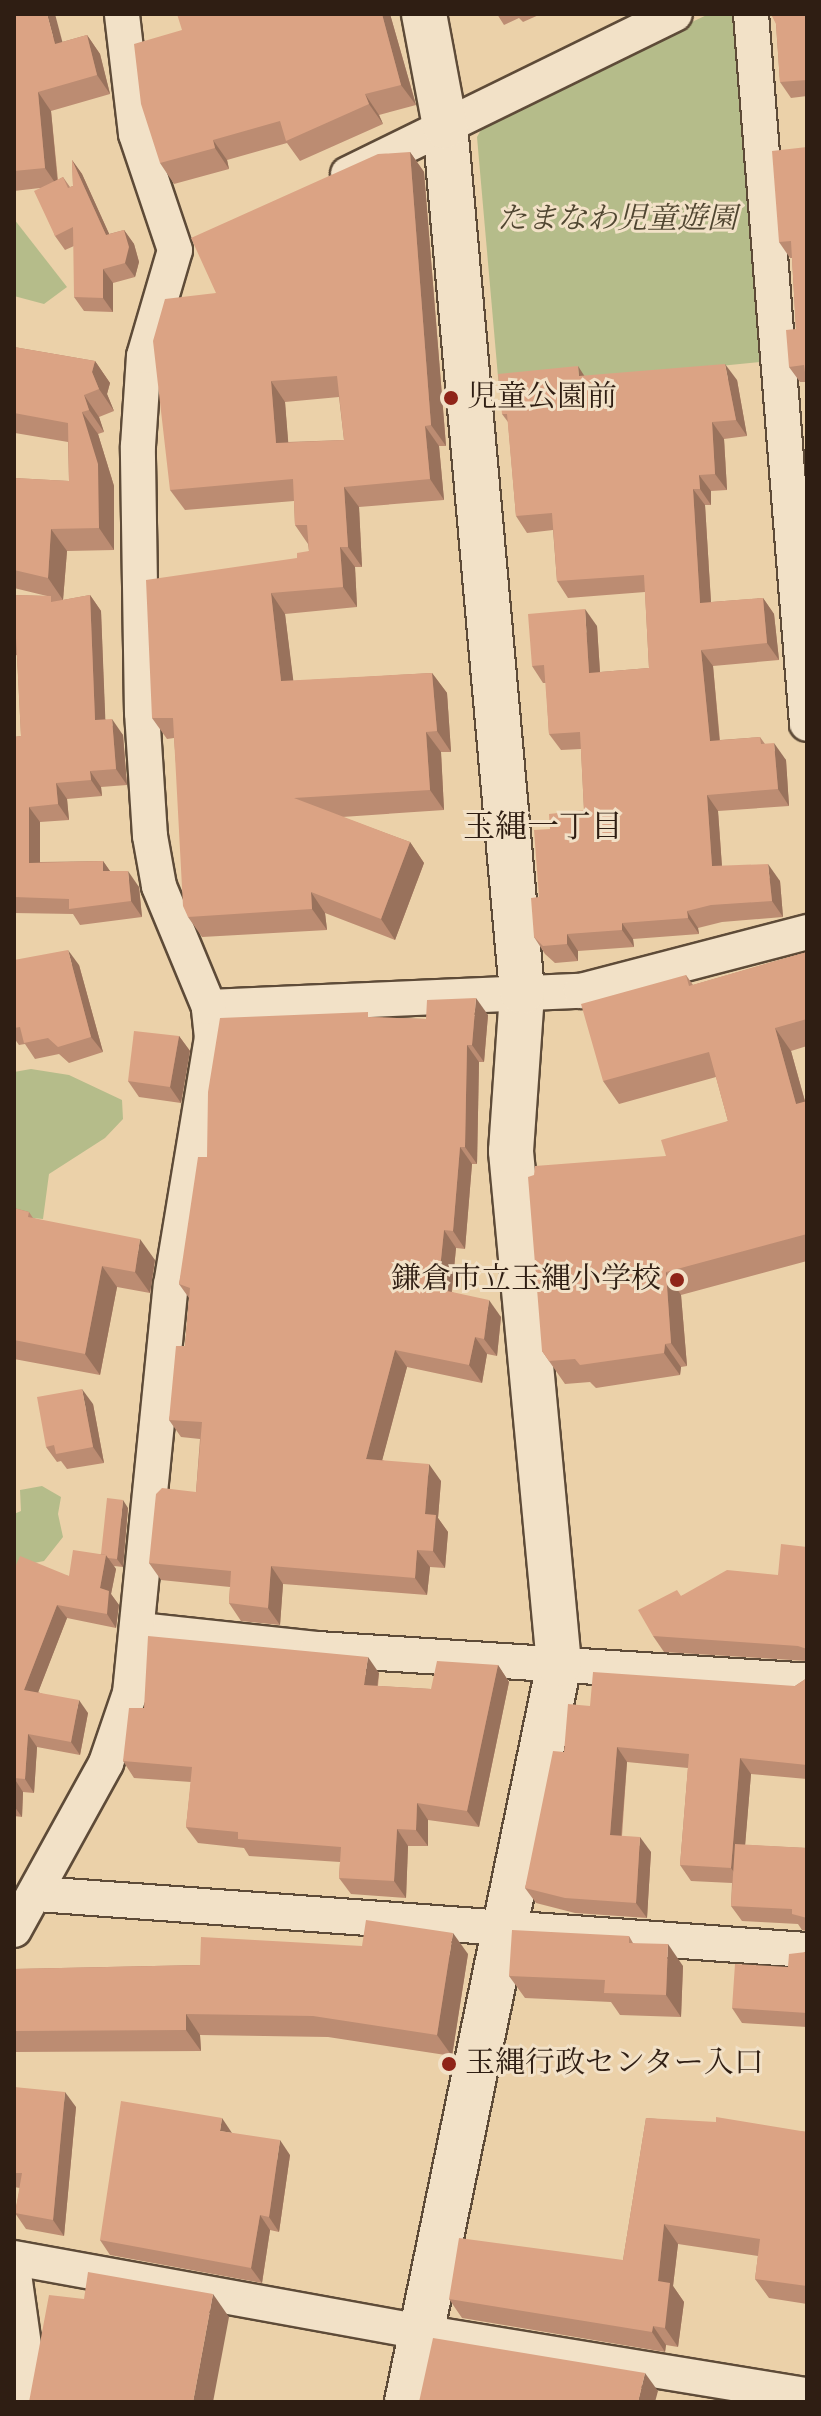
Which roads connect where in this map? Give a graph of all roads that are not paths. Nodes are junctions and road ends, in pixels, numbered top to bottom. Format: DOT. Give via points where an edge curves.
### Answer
graph roads {
  1 [pos="122,14"];
  2 [pos="424,14"];
  3 [pos="675,14"];
  4 [pos="751,14"];
  5 [pos="445,126"];
  6 [pos="316,187"];
  7 [pos="807,724"];
  8 [pos="807,932"];
  9 [pos="522,992"];
  10 [pos="209,1007"];
  11 [pos="140,1630"];
  12 [pos="559,1664"];
  13 [pos="807,1681"];
  14 [pos="38,1894"];
  15 [pos="505,1926"];
  16 [pos="14,1930"];
  17 [pos="807,1950"];
  18 [pos="14,2258"];
  19 [pos="14,2274"];
  20 [pos="421,2332"];
  21 [pos="807,2395"];
  22 [pos="23,2402"];
  23 [pos="407,2402"];
  1 -- 10 [label="street" via="136,134 187,244 144,356 138,446 142,713 159,886"];
  2 -- 5 [label="street"];
  3 -- 5 [label="street"];
  4 -- 7 [label="street"];
  5 -- 6 [label="street"];
  5 -- 9 [label="street"];
  8 -- 9 [label="street" via="581,991"];
  9 -- 10 [label="street"];
  9 -- 12 [label="street" via="511,1151"];
  10 -- 11 [label="street" via="212,1038 164,1347"];
  11 -- 12 [label="street" via="318,1649"];
  11 -- 14 [label="street" via="130,1693 106,1763"];
  12 -- 13 [label="street"];
  12 -- 15 [label="street"];
  14 -- 15 [label="street"];
  14 -- 16 [label="street"];
  15 -- 17 [label="street"];
  15 -- 20 [label="street"];
  18 -- 20 [label="street"];
  19 -- 22 [label="street" via="28,2374"];
  20 -- 21 [label="street"];
  20 -- 23 [label="street"];
}
